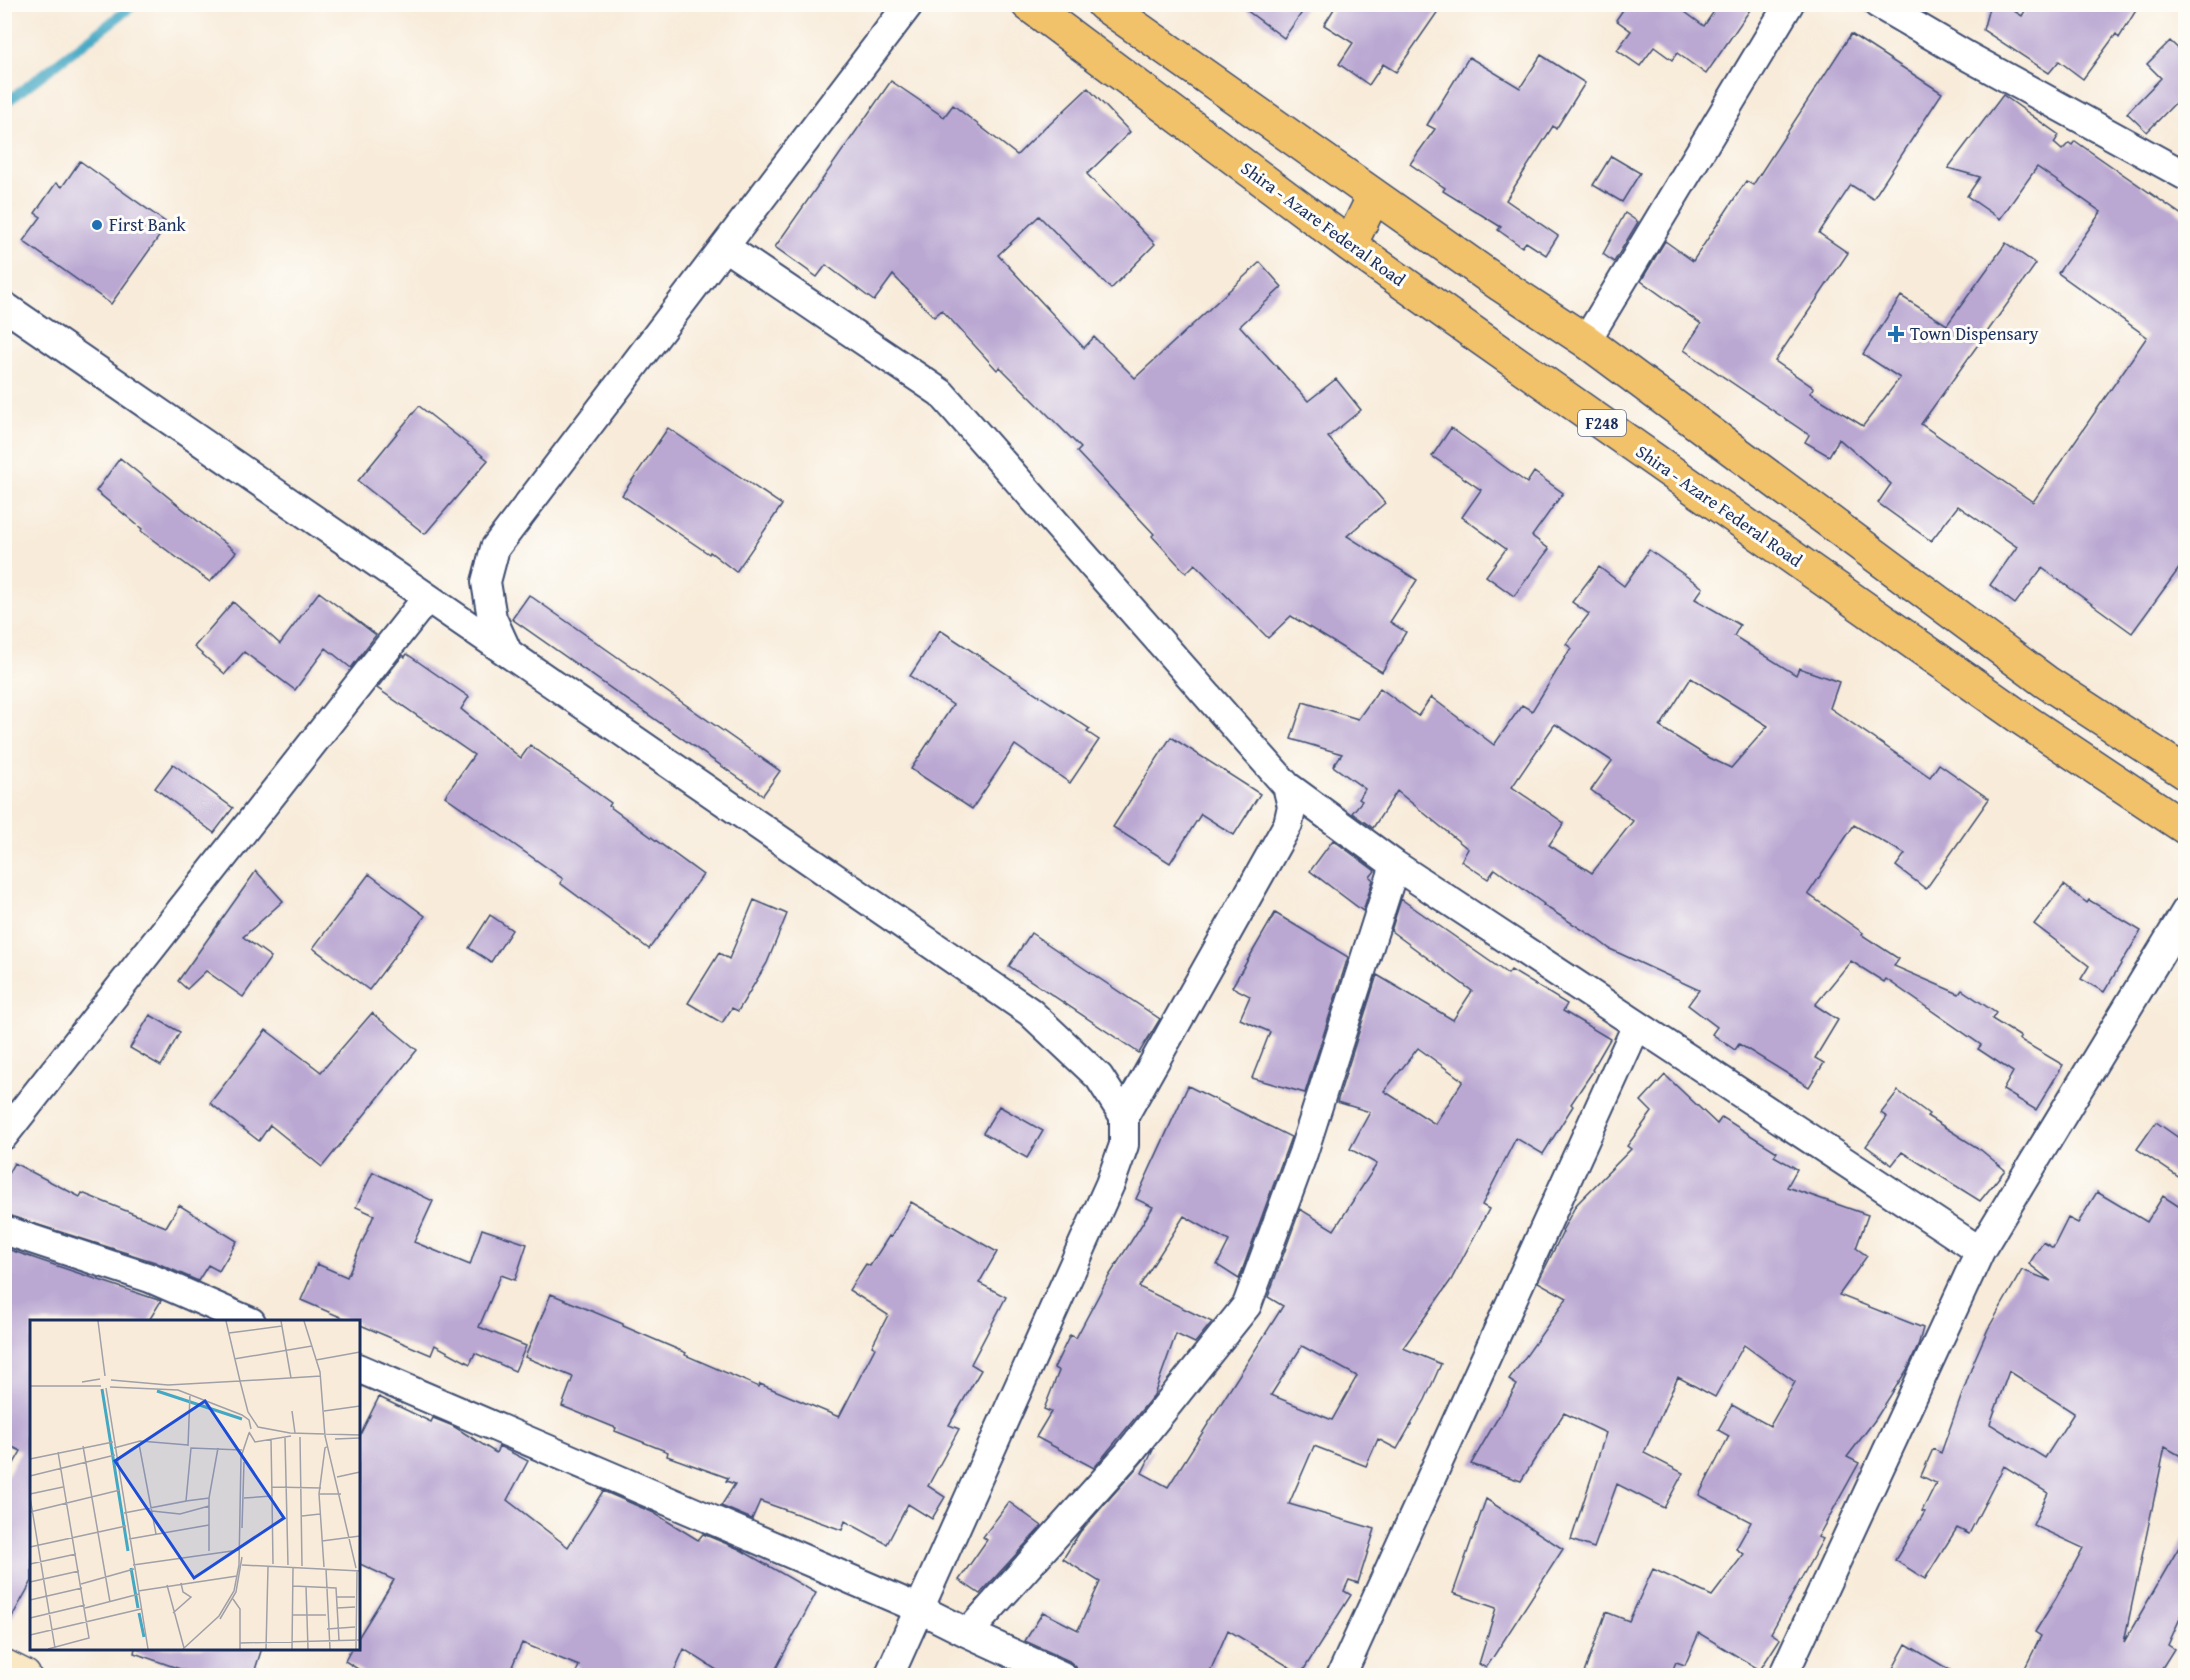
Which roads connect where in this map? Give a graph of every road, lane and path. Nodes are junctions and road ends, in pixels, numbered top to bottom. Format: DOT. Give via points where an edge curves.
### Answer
graph roads {
  1 [pos="909,4"];
  2 [pos="1028,4"];
  3 [pos="1103,4"];
  4 [pos="1789,4"];
  5 [pos="1878,4"];
  6 [pos="2186,176"];
  7 [pos="1374,196"];
  8 [pos="1350,245"];
  9 [pos="725,247"];
  10 [pos="4,306"];
  11 [pos="1586,341"];
  12 [pos="426,598"];
  13 [pos="508,653"];
  14 [pos="2186,773"];
  15 [pos="1287,786"];
  16 [pos="2186,828"];
  17 [pos="1395,865"];
  18 [pos="2186,911"];
  19 [pos="1637,1025"];
  20 [pos="1124,1116"];
  21 [pos="4,1135"];
  22 [pos="4,1230"];
  23 [pos="1980,1251"];
  24 [pos="246,1320"];
  25 [pos="360,1369"];
  26 [pos="920,1609"];
  27 [pos="968,1633"];
  28 [pos="4,1666"];
  29 [pos="24,1676"];
  30 [pos="889,1676"];
  31 [pos="1062,1676"];
  32 [pos="1341,1676"];
  33 [pos="1783,1676"];
  1 -- 9 [label="street"];
  2 -- 8 [label="main road, Shira - Azare Federal Road / F248"];
  3 -- 7 [label="main road"];
  4 -- 11 [label="street"];
  5 -- 6 [label="street"];
  7 -- 8 [label="main road"];
  7 -- 11 [label="main road"];
  8 -- 16 [label="main road, Shira - Azare Federal Road / F248" via="2018,716"];
  9 -- 13 [label="street" via="495,548 486,582 492,618"];
  9 -- 15 [label="street" via="941,393"];
  10 -- 12 [label="street"];
  11 -- 14 [label="main road" via="2046,682"];
  12 -- 13 [label="street"];
  12 -- 21 [label="street"];
  13 -- 20 [label="street" via="1030,1012 1099,1077"];
  15 -- 17 [label="street"];
  15 -- 20 [label="street" via="1292,806 1288,824"];
  17 -- 19 [label="street"];
  17 -- 27 [label="street" via="1303,1153 1247,1305 1128,1454"];
  18 -- 23 [label="street"];
  19 -- 23 [label="street"];
  19 -- 32 [label="street"];
  20 -- 26 [label="street" via="1124,1145 1110,1184"];
  22 -- 24 [label="street" via="150,1278"];
  23 -- 33 [label="street"];
  25 -- 26 [label="street"];
  26 -- 27 [label="street"];
  26 -- 30 [label="street"];
  27 -- 31 [label="street"];
  28 -- 29 [label="street"];
}
